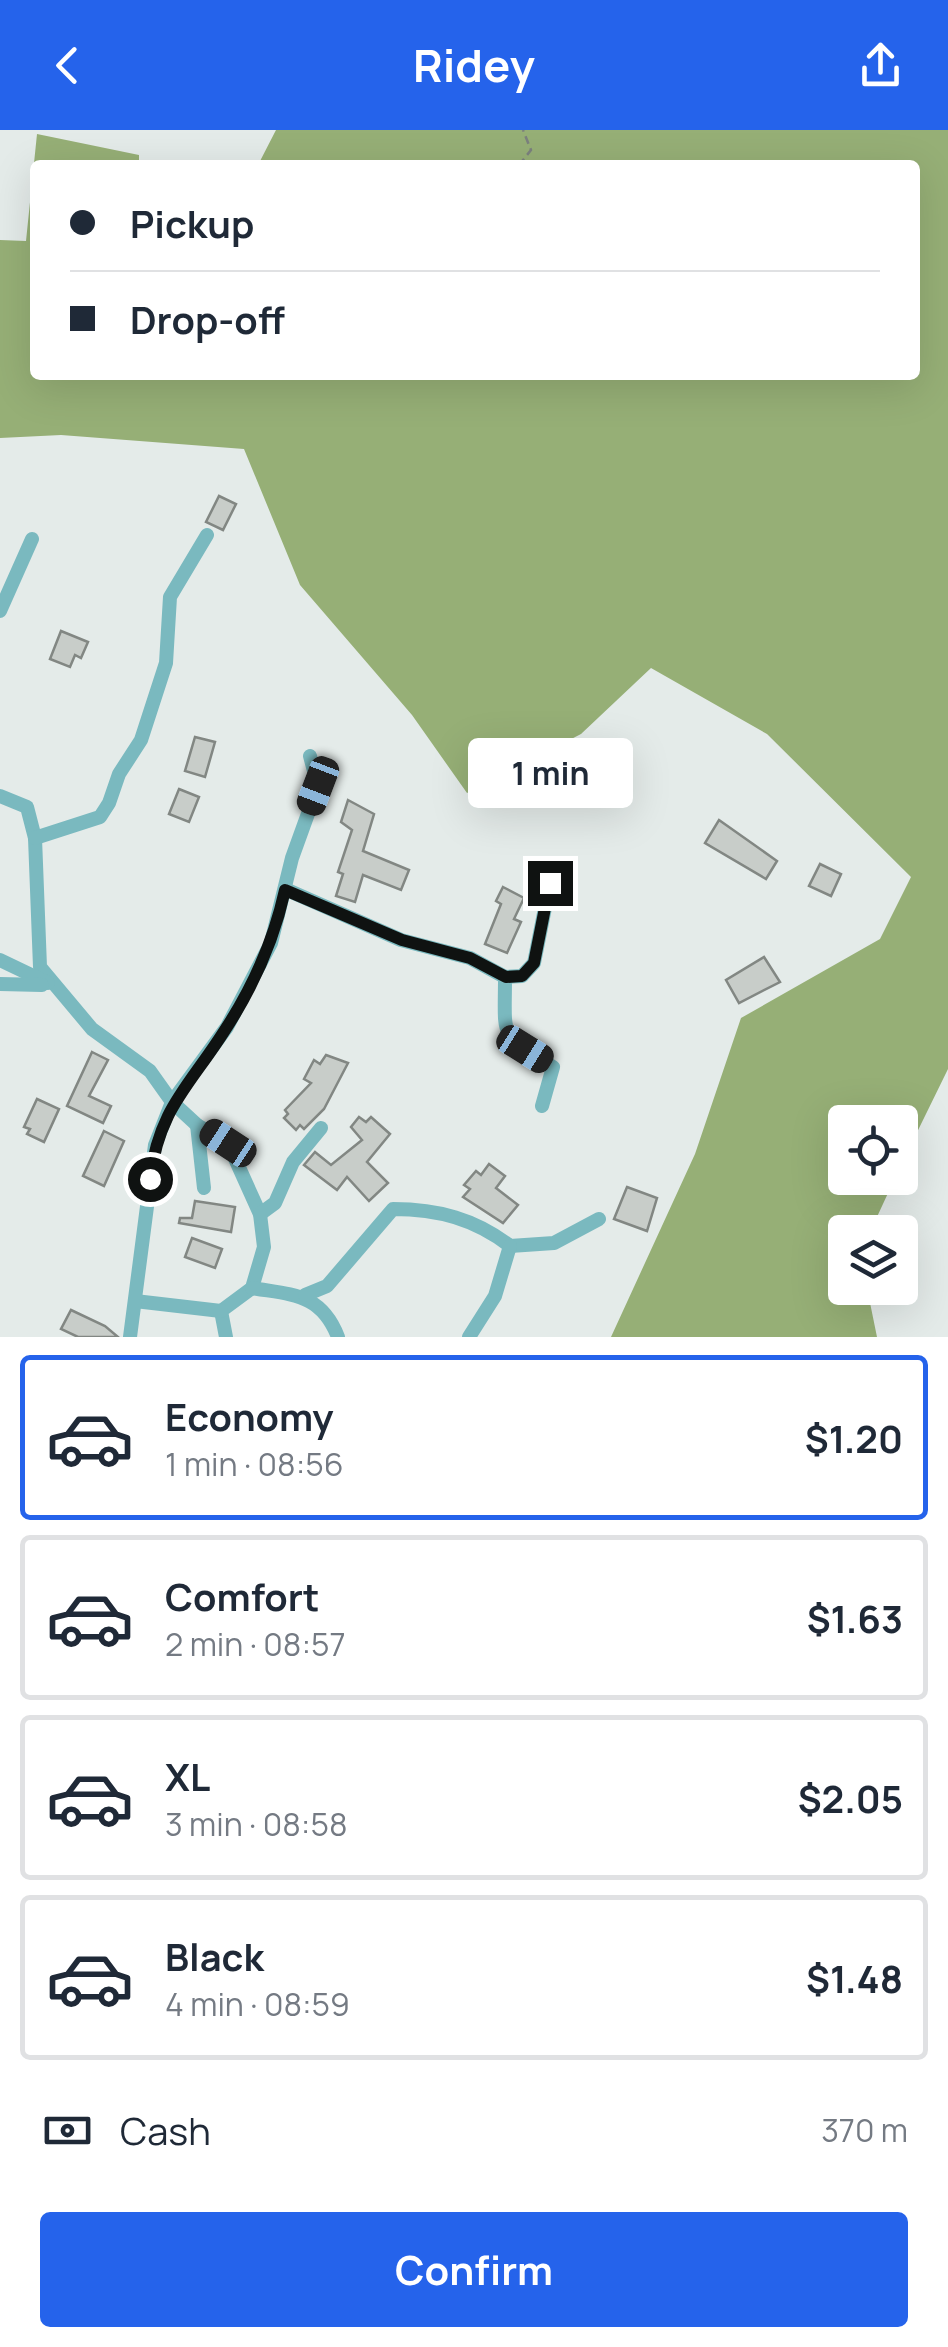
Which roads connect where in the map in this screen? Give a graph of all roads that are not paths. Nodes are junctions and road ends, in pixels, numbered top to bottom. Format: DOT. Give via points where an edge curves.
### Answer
graph roads {
  1 [pos="207,534"];
  2 [pos="32,539"];
  3 [pos="0,611"];
  4 [pos="310,756"];
  5 [pos="0,796"];
  6 [pos="35,838"];
  7 [pos="550,883"];
  8 [pos="285,890"];
  9 [pos="0,960"];
  10 [pos="506,977"];
  11 [pos="0,984"];
  12 [pos="53,986"];
  13 [pos="172,1102"];
  14 [pos="542,1106"];
  15 [pos="196,1125"];
  16 [pos="321,1128"];
  17 [pos="204,1188"];
  18 [pos="260,1214"];
  19 [pos="599,1219"];
  20 [pos="510,1246"];
  21 [pos="252,1288"];
  22 [pos="305,1295"];
  23 [pos="135,1301"];
  24 [pos="221,1310"];
  25 [pos="130,1337"];
  26 [pos="226,1337"];
  27 [pos="338,1337"];
  28 [pos="469,1337"];
  1 -- 6 [label="street" via="170,596 166,662 141,740 110,803 100,816"];
  2 -- 3 [label="street"];
  4 -- 8 [label="street" via="318,786"];
  5 -- 6 [label="street" via="27,807"];
  6 -- 12 [label="street" via="40,967"];
  7 -- 10 [label="street" via="534,963 522,976"];
  8 -- 10 [label="street"];
  8 -- 13 [label="street" via="272,943 227,1027"];
  9 -- 12 [label="street"];
  10 -- 14 [label="street" via="508,1036 553,1067"];
  11 -- 12 [label="street"];
  12 -- 13 [label="street" via="92,1028 150,1071"];
  13 -- 15 [label="street"];
  13 -- 23 [label="street" via="155,1145"];
  15 -- 17 [label="street"];
  15 -- 18 [label="street" via="228,1143"];
  16 -- 18 [label="street" via="293,1162 275,1203"];
  18 -- 21 [label="street" via="264,1247"];
  19 -- 20 [label="street" via="554,1242"];
  20 -- 22 [label="street" via="488,1228 451,1214 394,1209 326,1286"];
  20 -- 28 [label="street" via="495,1296"];
  21 -- 22 [label="street"];
  21 -- 24 [label="street"];
  22 -- 27 [label="street"];
  23 -- 24 [label="street"];
  23 -- 25 [label="street"];
  24 -- 26 [label="street"];
}
